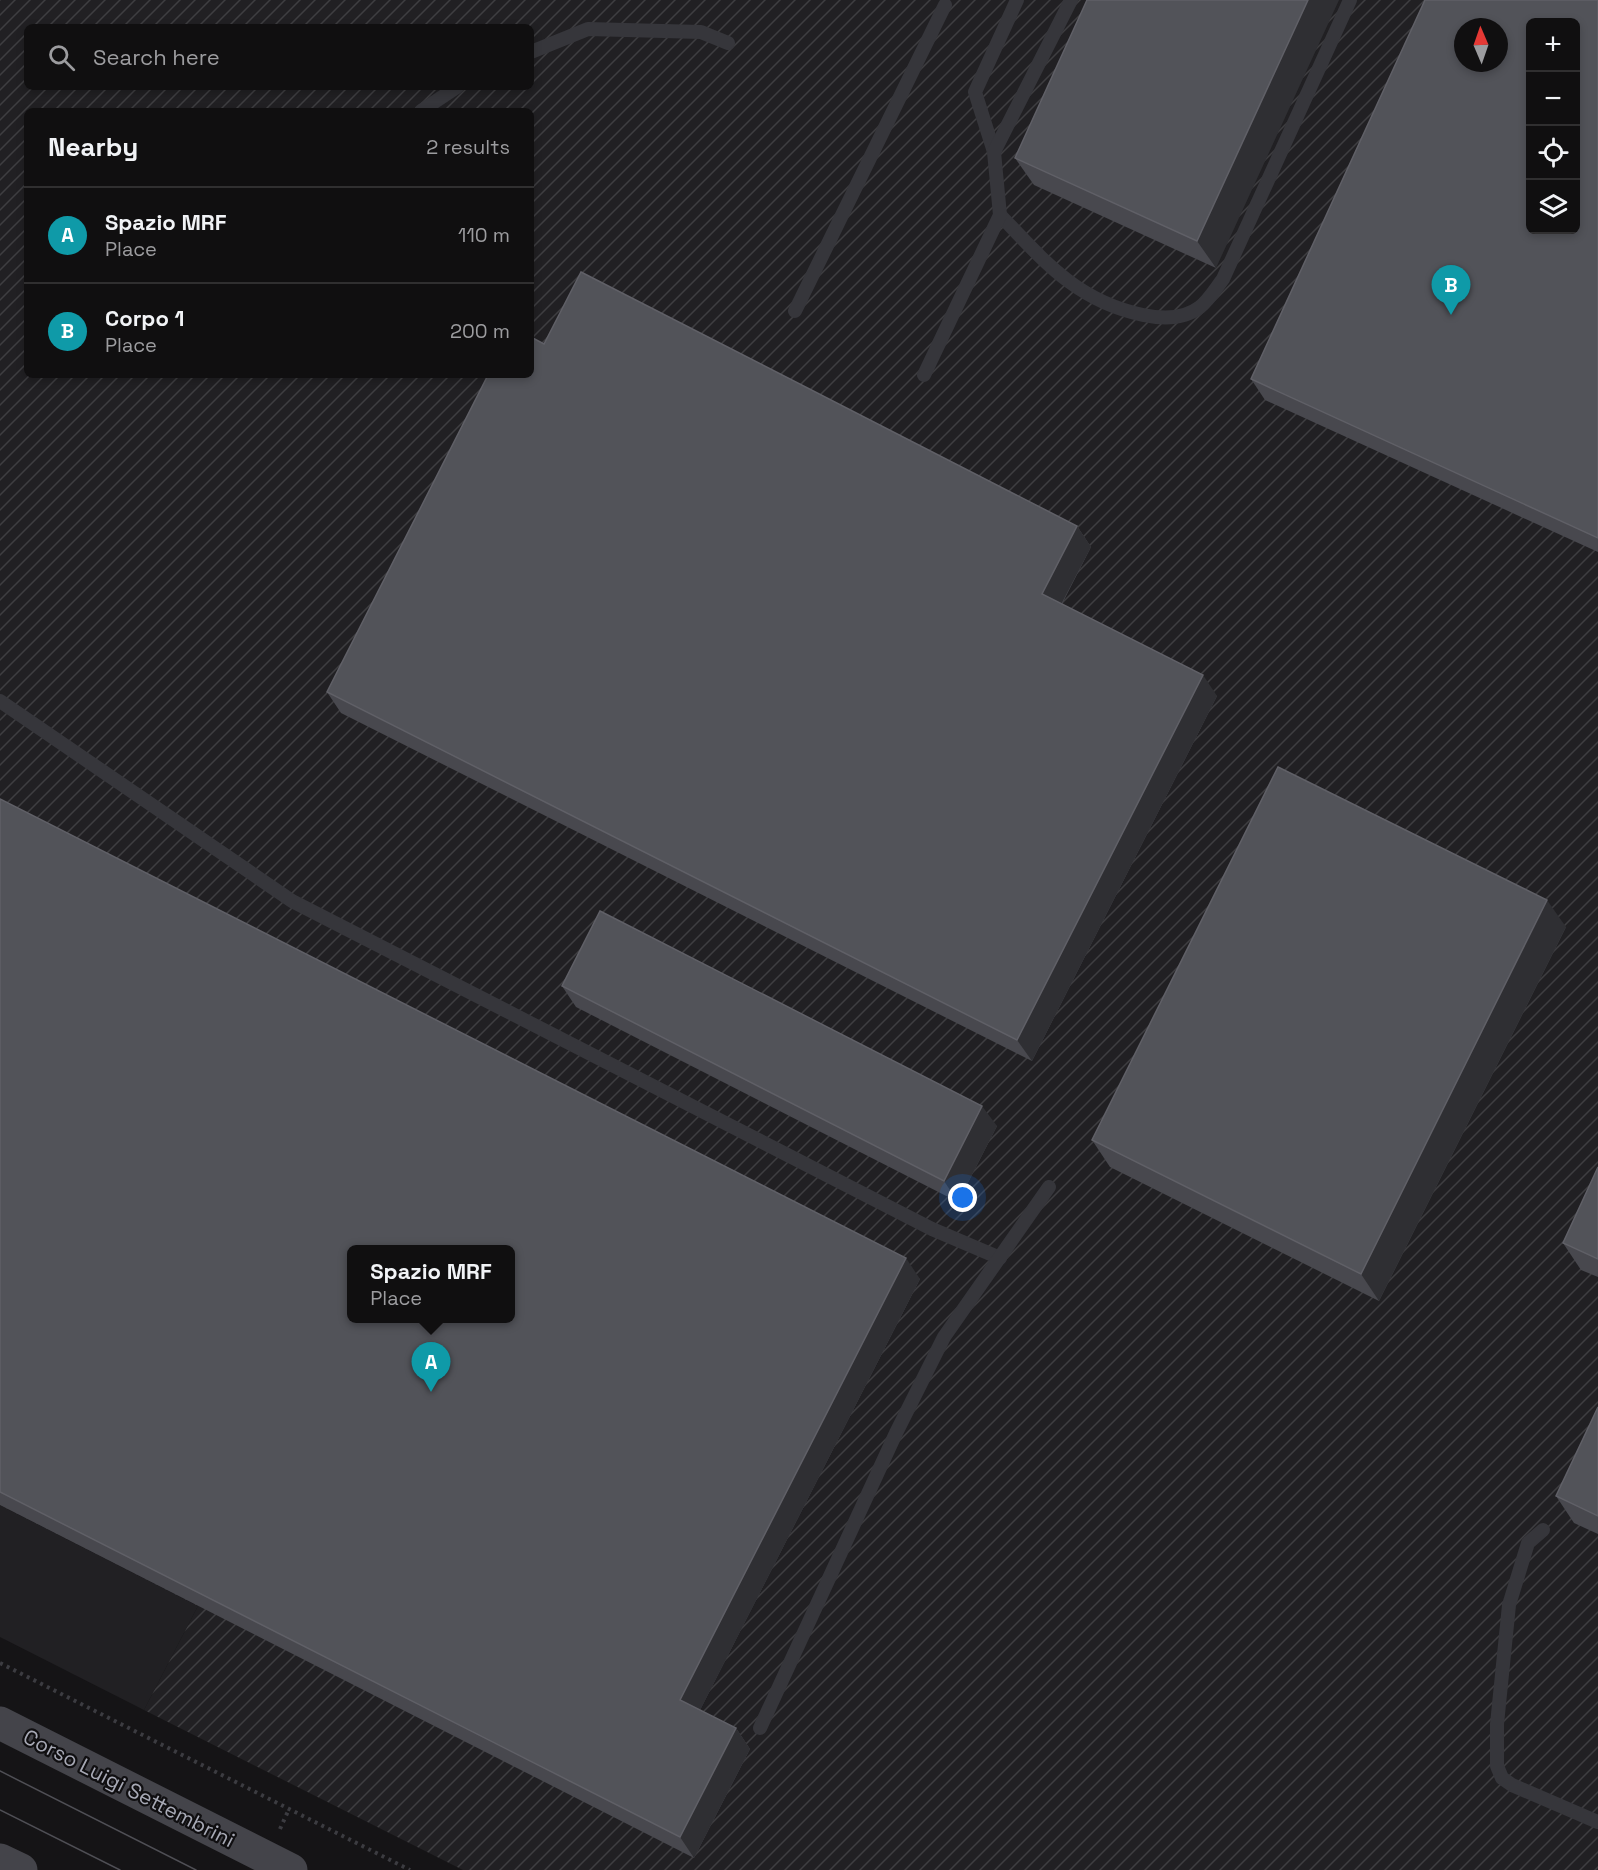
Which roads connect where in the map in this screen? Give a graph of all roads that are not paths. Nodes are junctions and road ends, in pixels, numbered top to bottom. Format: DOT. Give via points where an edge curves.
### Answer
graph roads {
  1 [pos="1017,0"];
  2 [pos="1071,0"];
  3 [pos="1350,0"];
  4 [pos="945,5"];
  5 [pos="728,44"];
  6 [pos="534,51"];
  7 [pos="452,90"];
  8 [pos="425,108"];
  9 [pos="994,153"];
  10 [pos="1000,215"];
  11 [pos="795,311"];
  12 [pos="924,375"];
  13 [pos="0,700"];
  14 [pos="1049,1187"];
  15 [pos="1000,1258"];
  16 [pos="1543,1530"];
  17 [pos="0,1723"];
  18 [pos="760,1728"];
  19 [pos="1598,1822"];
  20 [pos="0,1860"];
  21 [pos="21,1870"];
  22 [pos="291,1870"];
  1 -- 9 [label="lane" via="975,92"];
  2 -- 9 [label="lane"];
  3 -- 10 [label="lane" via="1223,279 1199,308 1167,320 1119,310 1081,293"];
  4 -- 11 [label="lane"];
  5 -- 6 [label="lane" via="701,32 588,29"];
  7 -- 8 [label="lane"];
  9 -- 10 [label="lane"];
  10 -- 12 [label="lane"];
  13 -- 15 [label="lane" via="292,901 932,1229"];
  14 -- 15 [label="lane"];
  15 -- 18 [label="lane" via="944,1336"];
  16 -- 19 [label="lane" via="1528,1543 1509,1605 1497,1724 1497,1766 1502,1778 1512,1785"];
  17 -- 22 [label="main road, Corso Luigi Settembrini"];
  20 -- 21 [label="main road"];
}
